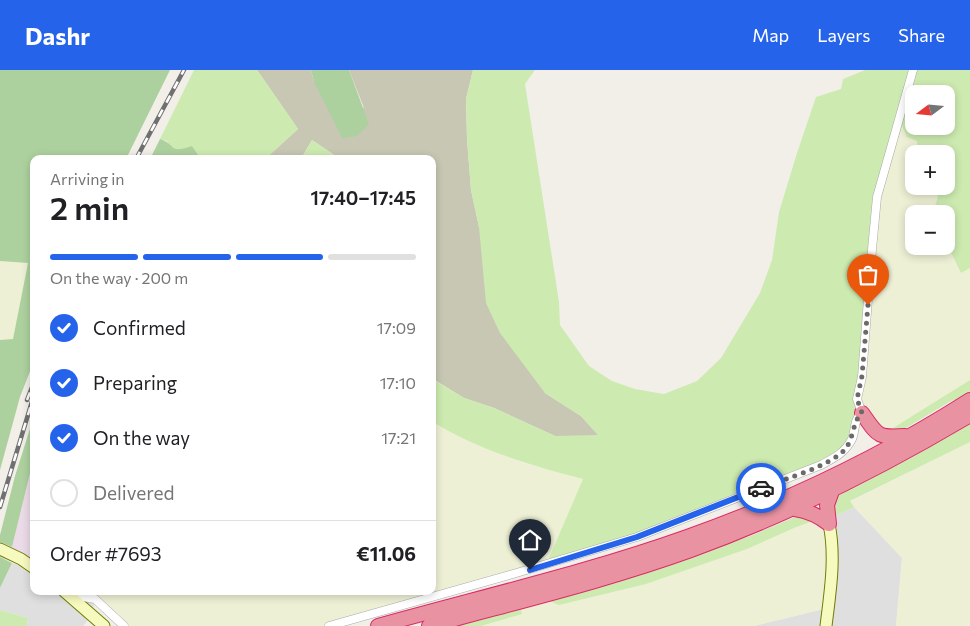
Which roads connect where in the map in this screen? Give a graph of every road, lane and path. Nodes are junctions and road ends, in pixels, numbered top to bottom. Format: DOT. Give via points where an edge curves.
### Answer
graph roads {
  1 [pos="913,70"];
  2 [pos="970,400"];
  3 [pos="862,413"];
  4 [pos="970,415"];
  5 [pos="908,436"];
  6 [pos="866,459"];
  7 [pos="832,491"];
  8 [pos="795,508"];
  9 [pos="829,524"];
  10 [pos="0,549"];
  11 [pos="30,566"];
  12 [pos="69,595"];
  13 [pos="75,600"];
  14 [pos="104,626"];
  15 [pos="124,626"];
  16 [pos="329,626"];
  17 [pos="378,626"];
  18 [pos="429,626"];
  19 [pos="826,626"];
  1 -- 3 [label="street" via="877,197 862,376 857,399"];
  2 -- 5 [label="highway"];
  3 -- 5 [label="highway" via="876,433 883,437"];
  3 -- 6 [label="highway" via="871,436"];
  3 -- 16 [label="street" via="856,420 851,440 840,456 821,465 637,537"];
  4 -- 7 [label="highway" via="914,449"];
  5 -- 6 [label="highway"];
  6 -- 17 [label="highway" via="789,496 687,537 606,563"];
  7 -- 8 [label="highway"];
  7 -- 9 [label="highway" via="827,505"];
  8 -- 9 [label="highway" via="809,511"];
  8 -- 18 [label="highway" via="651,564"];
  9 -- 19 [label="street" via="832,554"];
  10 -- 11 [label="street"];
  12 -- 13 [label="street"];
  13 -- 14 [label="street"];
  13 -- 15 [label="street" via="83,597 95,599"];
}
